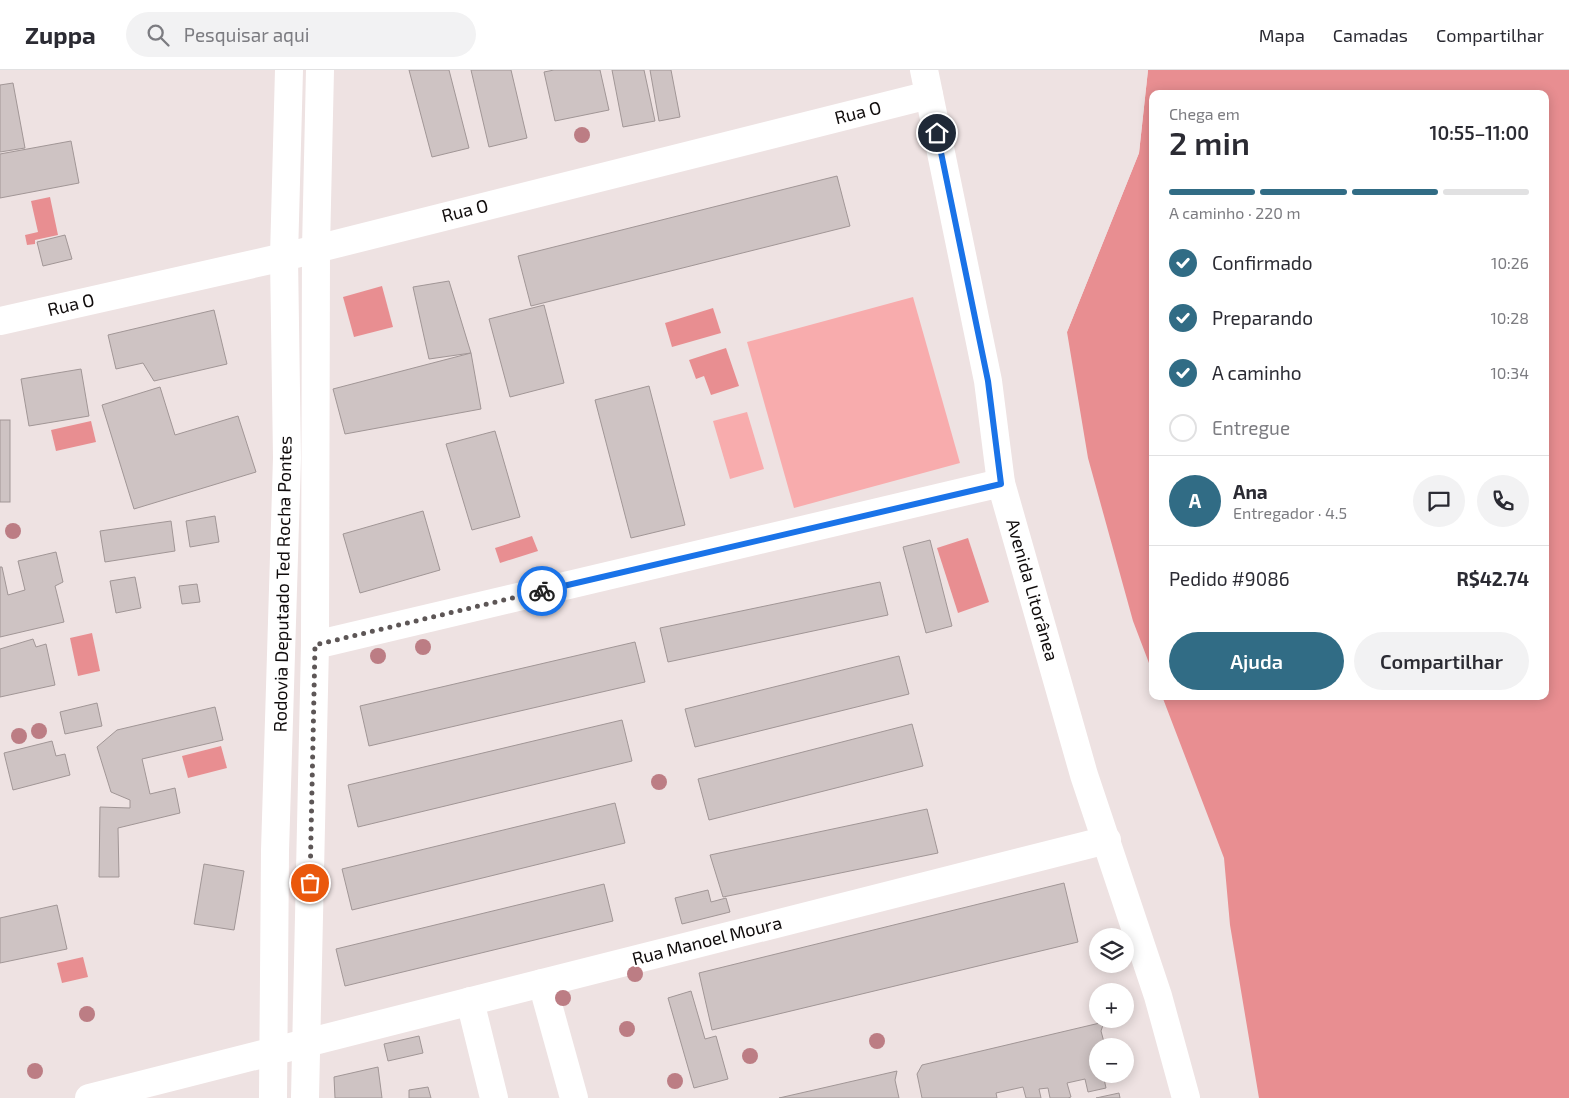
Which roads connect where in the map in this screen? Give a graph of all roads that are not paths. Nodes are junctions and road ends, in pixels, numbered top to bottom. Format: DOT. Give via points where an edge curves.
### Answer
graph roads {
  1 [pos="289,70"];
  2 [pos="320,70"];
  3 [pos="927,82"];
  4 [pos="316,248"];
  5 [pos="284,258"];
  6 [pos="0,321"];
  7 [pos="1001,484"];
  8 [pos="315,645"];
  9 [pos="1107,840"];
  10 [pos="542,983"];
  11 [pos="470,1000"];
  12 [pos="306,1042"];
  13 [pos="273,1050"];
  14 [pos="89,1098"];
  15 [pos="273,1098"];
  16 [pos="305,1098"];
  17 [pos="494,1098"];
  18 [pos="574,1098"];
  19 [pos="1186,1098"];
  1 -- 5 [label="street, Rodovia Deputado Ted Rocha Pontes"];
  2 -- 4 [label="street, Rodovia Deputado Ted Rocha Pontes"];
  3 -- 4 [label="street, Rua O"];
  3 -- 7 [label="street, Avenida Litorânea" via="988,381"];
  4 -- 5 [label="street, Rua O"];
  4 -- 8 [label="street, Rodovia Deputado Ted Rocha Pontes"];
  5 -- 6 [label="street, Rua O"];
  5 -- 13 [label="street, Rodovia Deputado Ted Rocha Pontes" via="287,458 275,851"];
  7 -- 8 [label="street"];
  7 -- 9 [label="street, Avenida Litorânea" via="1084,775"];
  8 -- 12 [label="street, Rodovia Deputado Ted Rocha Pontes"];
  9 -- 10 [label="street, Rua Manoel Moura"];
  9 -- 19 [label="street, Avenida Litorânea" via="1158,996"];
  10 -- 11 [label="street, Rua Manoel Moura"];
  10 -- 18 [label="street"];
  11 -- 12 [label="street, Rua Manoel Moura"];
  11 -- 17 [label="street"];
  12 -- 13 [label="street, Rua Manoel Moura"];
  12 -- 16 [label="street, Rodovia Deputado Ted Rocha Pontes"];
  13 -- 14 [label="street, Rua Manoel Moura"];
  13 -- 15 [label="street, Rodovia Deputado Ted Rocha Pontes"];
}
